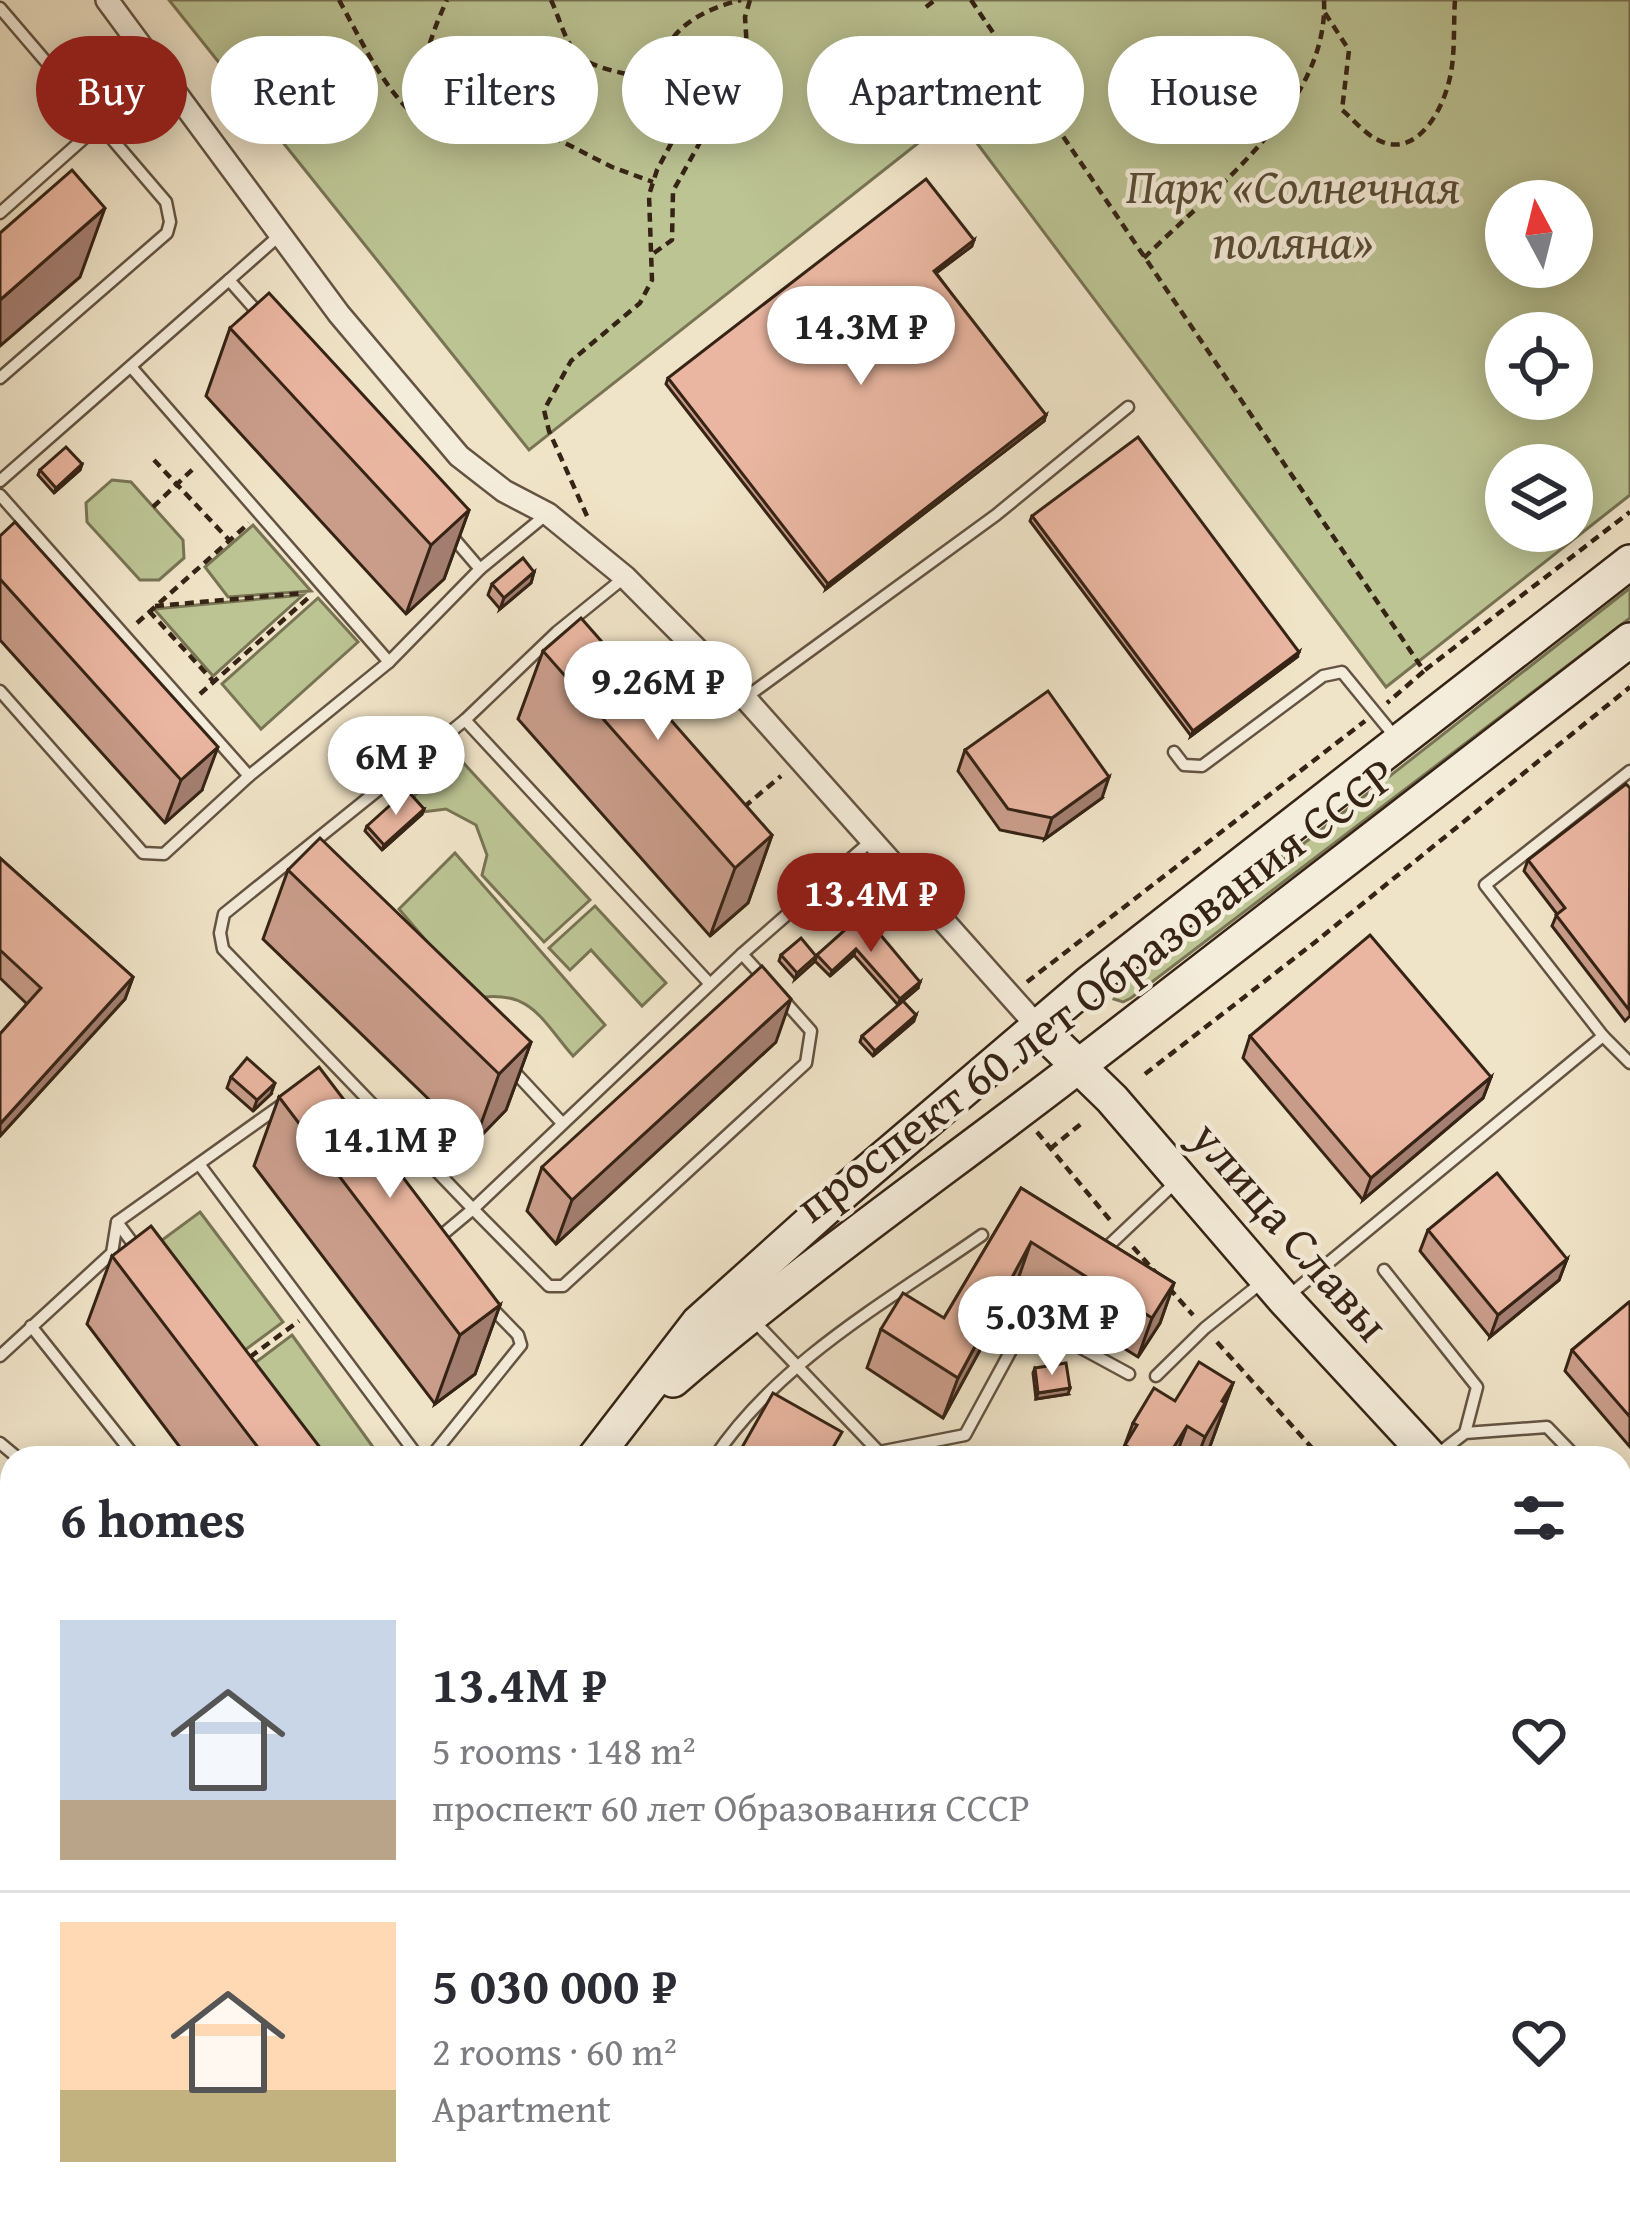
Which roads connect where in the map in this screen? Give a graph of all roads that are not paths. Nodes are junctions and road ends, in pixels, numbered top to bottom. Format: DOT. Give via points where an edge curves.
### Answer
graph roads {
  1 [pos="107,0"];
  2 [pos="0,8"];
  3 [pos="134,36"];
  4 [pos="36,50"];
  5 [pos="187,108"];
  6 [pos="78,144"];
  7 [pos="117,144"];
  8 [pos="0,213"];
  9 [pos="280,234"];
  10 [pos="230,280"];
  11 [pos="276,334"];
  12 [pos="133,368"];
  13 [pos="0,378"];
  14 [pos="1128,407"];
  15 [pos="0,481"];
  16 [pos="0,495"];
  17 [pos="548,514"];
  18 [pos="433,515"];
  19 [pos="1630,562"];
  20 [pos="480,569"];
  21 [pos="625,577"];
  22 [pos="1630,640"];
  23 [pos="389,662"];
  24 [pos="0,691"];
  25 [pos="745,698"];
  26 [pos="465,720"];
  27 [pos="1400,742"];
  28 [pos="1174,752"];
  29 [pos="1630,771"];
  30 [pos="249,776"];
  31 [pos="871,842"];
  32 [pos="306,850"];
  33 [pos="322,867"];
  34 [pos="742,954"];
  35 [pos="710,984"];
  36 [pos="1039,1028"];
  37 [pos="1603,1036"];
  38 [pos="498,1054"];
  39 [pos="1630,1063"];
  40 [pos="1080,1065"];
  41 [pos="304,1105"];
  42 [pos="562,1123"];
  43 [pos="199,1164"];
  44 [pos="1181,1178"];
  45 [pos="473,1208"];
  46 [pos="117,1222"];
  47 [pos="416,1226"];
  48 [pos="982,1235"];
  49 [pos="1089,1242"];
  50 [pos="432,1244"];
  51 [pos="446,1259"];
  52 [pos="145,1260"];
  53 [pos="1384,1270"];
  54 [pos="475,1289"];
  55 [pos="1275,1289"];
  56 [pos="749,1315"];
  57 [pos="31,1326"];
  58 [pos="0,1356"];
  59 [pos="795,1367"];
  60 [pos="1129,1374"];
  61 [pos="1156,1376"];
  62 [pos="624,1422"];
  63 [pos="1465,1433"];
  64 [pos="126,1446"];
  65 [pos="410,1446"];
  66 [pos="440,1446"];
  67 [pos="604,1446"];
  68 [pos="722,1446"];
  69 [pos="869,1446"];
  70 [pos="917,1446"];
  71 [pos="1421,1446"];
  72 [pos="1448,1446"];
  73 [pos="1565,1446"];
  1 -- 3 [label="street"];
  2 -- 4 [label="lane"];
  5 -- 9 [label="street"];
  6 -- 8 [label="lane"];
  7 -- 13 [label="lane" via="166,202 167,233"];
  9 -- 10 [label="lane"];
  9 -- 17 [label="street" via="460,456"];
  10 -- 11 [label="lane"];
  10 -- 12 [label="lane"];
  12 -- 15 [label="lane"];
  12 -- 23 [label="lane"];
  14 -- 25 [label="lane"];
  16 -- 30 [label="lane"];
  17 -- 20 [label="lane"];
  17 -- 21 [label="street"];
  18 -- 20 [label="lane"];
  19 -- 27 [label="main road, проспект 60 лет Образования СССР"];
  20 -- 23 [label="lane"];
  21 -- 25 [label="street"];
  21 -- 26 [label="lane"];
  22 -- 40 [label="main road, проспект 60 лет Образования СССР"];
  23 -- 30 [label="lane"];
  24 -- 30 [label="lane" via="143,853 164,854"];
  25 -- 31 [label="street"];
  26 -- 32 [label="lane"];
  26 -- 35 [label="lane"];
  27 -- 28 [label="lane" via="1342,672 1323,676 1202,766 1184,765"];
  27 -- 36 [label="main road, проспект 60 лет Образования СССР"];
  29 -- 37 [label="lane" via="1485,885"];
  31 -- 34 [label="lane"];
  31 -- 36 [label="street"];
  32 -- 33 [label="lane"];
  32 -- 45 [label="lane" via="224,914 224,949"];
  34 -- 35 [label="lane"];
  34 -- 45 [label="lane" via="812,1031 806,1064 563,1286 549,1286"];
  35 -- 42 [label="lane"];
  36 -- 40 [label="main road, улица Славы"];
  36 -- 62 [label="main road, проспект 60 лет Образования СССР" via="698,1323"];
  37 -- 39 [label="lane"];
  37 -- 55 [label="lane"];
  38 -- 42 [label="lane"];
  40 -- 44 [label="main road, улица Славы"];
  40 -- 56 [label="main road, проспект 60 лет Образования СССР"];
  41 -- 43 [label="lane" via="282,1102"];
  42 -- 45 [label="lane"];
  43 -- 46 [label="lane"];
  43 -- 65 [label="lane"];
  44 -- 49 [label="lane" via="1103,1251"];
  44 -- 55 [label="main road, улица Славы"];
  45 -- 50 [label="lane"];
  46 -- 52 [label="lane"];
  46 -- 57 [label="lane" via="112,1253"];
  47 -- 50 [label="lane"];
  48 -- 59 [label="lane"];
  50 -- 51 [label="lane"];
  53 -- 63 [label="lane" via="1477,1387"];
  54 -- 66 [label="lane" via="521,1345"];
  55 -- 61 [label="lane" via="1204,1328"];
  55 -- 71 [label="main road, улица Славы"];
  56 -- 59 [label="lane"];
  56 -- 62 [label="main road, проспект 60 лет Образования СССР"];
  57 -- 58 [label="lane"];
  57 -- 64 [label="lane"];
  59 -- 68 [label="lane"];
  59 -- 69 [label="lane"];
  60 -- 70 [label="lane" via="1028,1319 965,1435"];
  62 -- 67 [label="main road, проспект 60 лет Образования СССР"];
  63 -- 72 [label="lane"];
  63 -- 73 [label="lane" via="1546,1426"];
}
